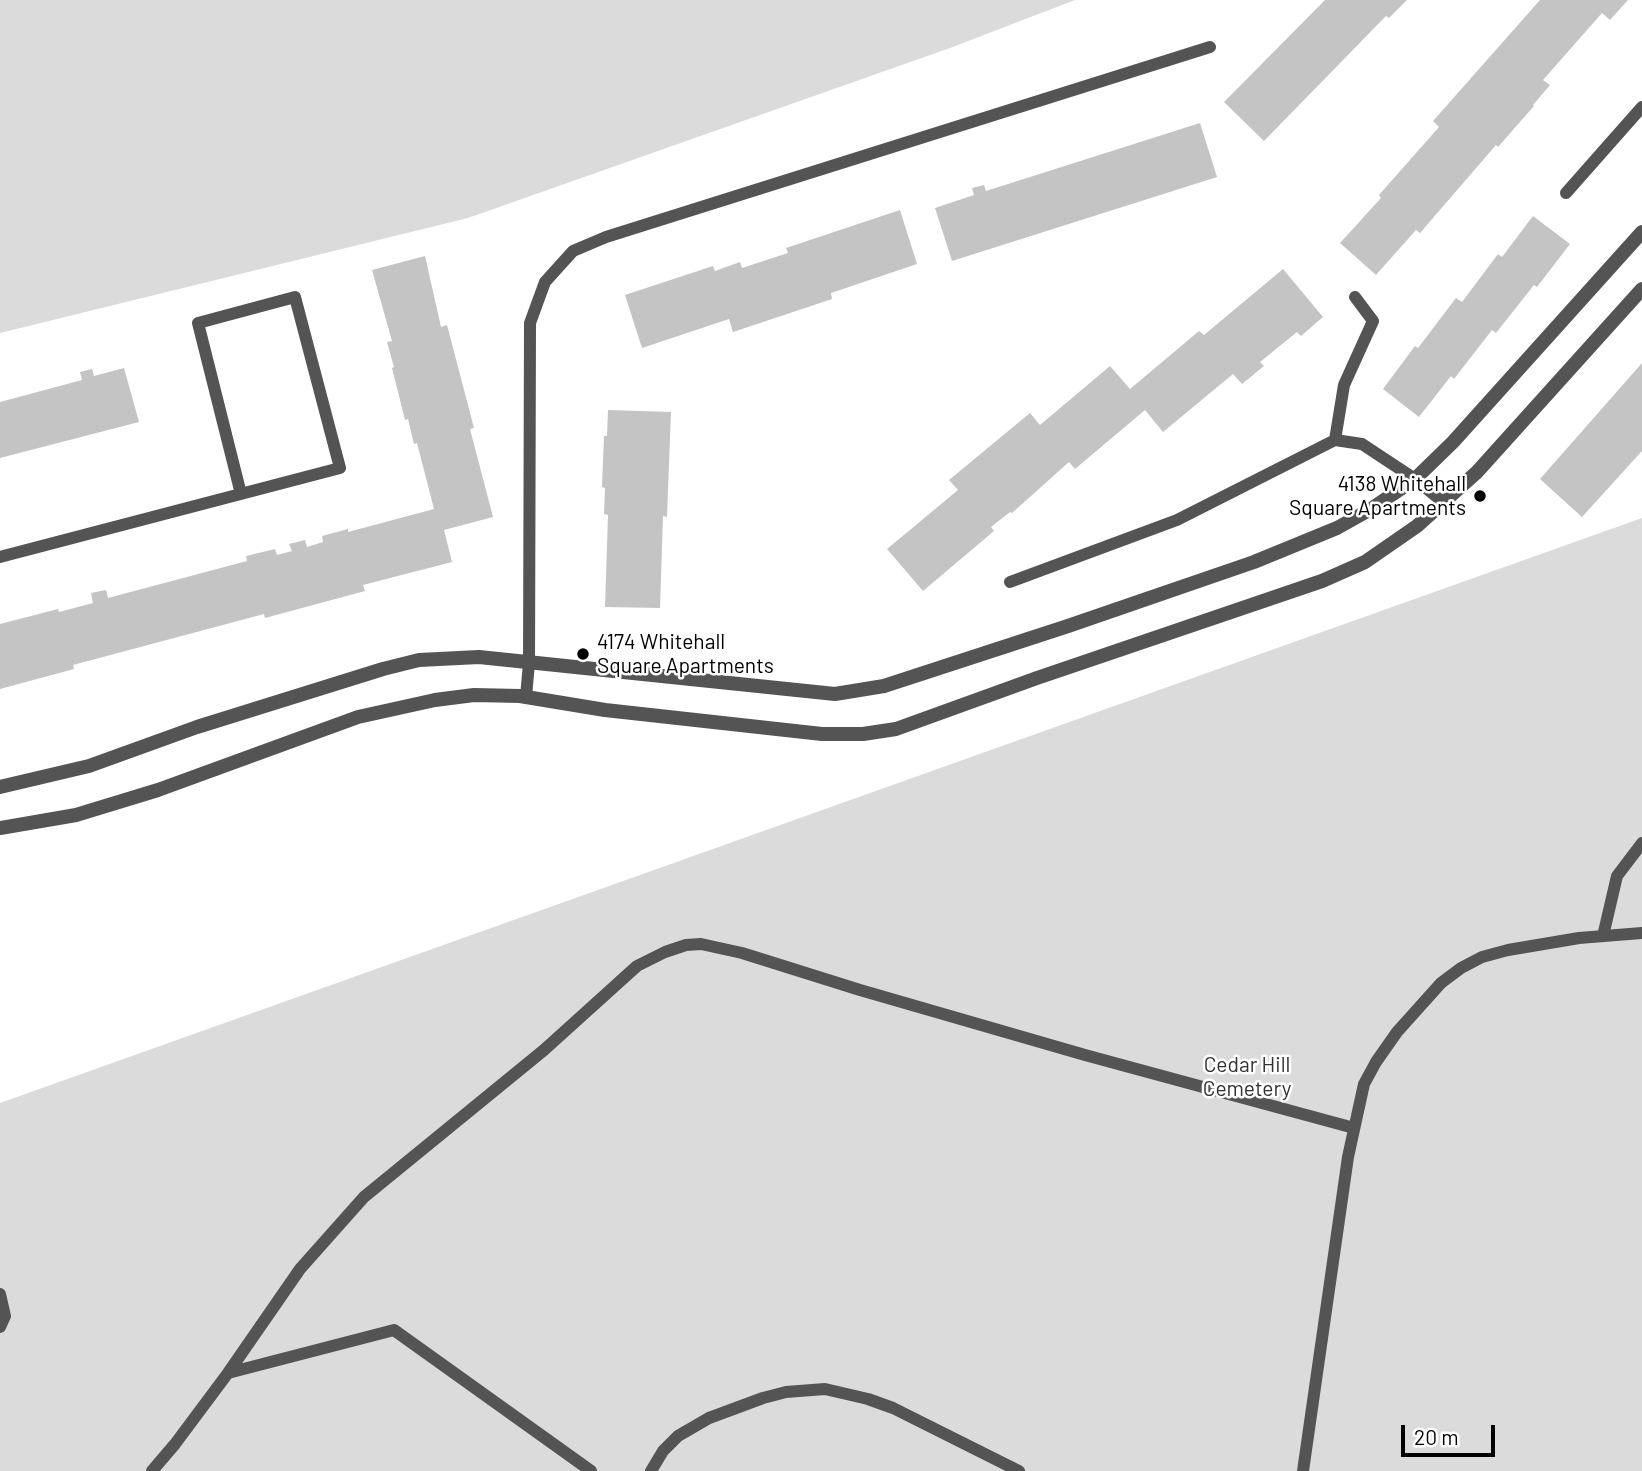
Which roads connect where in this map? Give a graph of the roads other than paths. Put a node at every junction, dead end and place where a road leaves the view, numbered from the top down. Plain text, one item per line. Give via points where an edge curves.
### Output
1 (1210, 47) dead end
2 (1642, 107) edge
3 (1566, 192) dead end
4 (1642, 232) edge
5 (1642, 289) edge
6 (1355, 298) dead end
7 (1335, 440) junction
8 (1415, 480) junction
9 (241, 494) junction
10 (1444, 503) junction
11 (0, 557) edge
12 (1010, 582) dead end
13 (529, 663) junction
14 (526, 697) junction
15 (0, 788) edge
16 (0, 828) edge
17 (1642, 843) edge
18 (1642, 933) edge
19 (1603, 936) junction
20 (1354, 1129) junction
21 (0, 1294) edge
22 (0, 1327) edge
23 (228, 1373) junction
24 (152, 1471) edge
25 (591, 1471) edge
26 (651, 1471) edge
27 (1018, 1471) edge
28 (1303, 1471) edge

1 - 13 lane via 573,251 545,282 530,323
2 - 3 lane
4 - 8 street
5 - 10 street
6 - 7 lane via 1373,321 1344,385
7 - 8 lane via 1362,444
7 - 12 lane via 1177,520
8 - 10 lane
8 - 13 street via 1336,528 1254,562 884,687 835,694
9 - 9 lane via 340,468 295,297 198,323
9 - 11 lane
10 - 14 street via 1365,562 1322,581 896,729 822,734
13 - 14 lane
13 - 15 street via 480,657 419,660 210,722 89,766
14 - 16 street via 474,695 393,708 158,790 76,815
17 - 19 lane via 1617,876
18 - 19 lane
19 - 20 lane via 1508,950 1461,968 1397,1032 1376,1062 1364,1084
20 - 23 lane via 1045,1044 742,953 686,945 637,966 544,1050 364,1197 300,1269
20 - 28 lane
21 - 22 lane via 5,1316
23 - 24 lane
23 - 25 lane via 394,1329
26 - 27 lane via 678,1436 709,1418 786,1392 825,1390 893,1408

